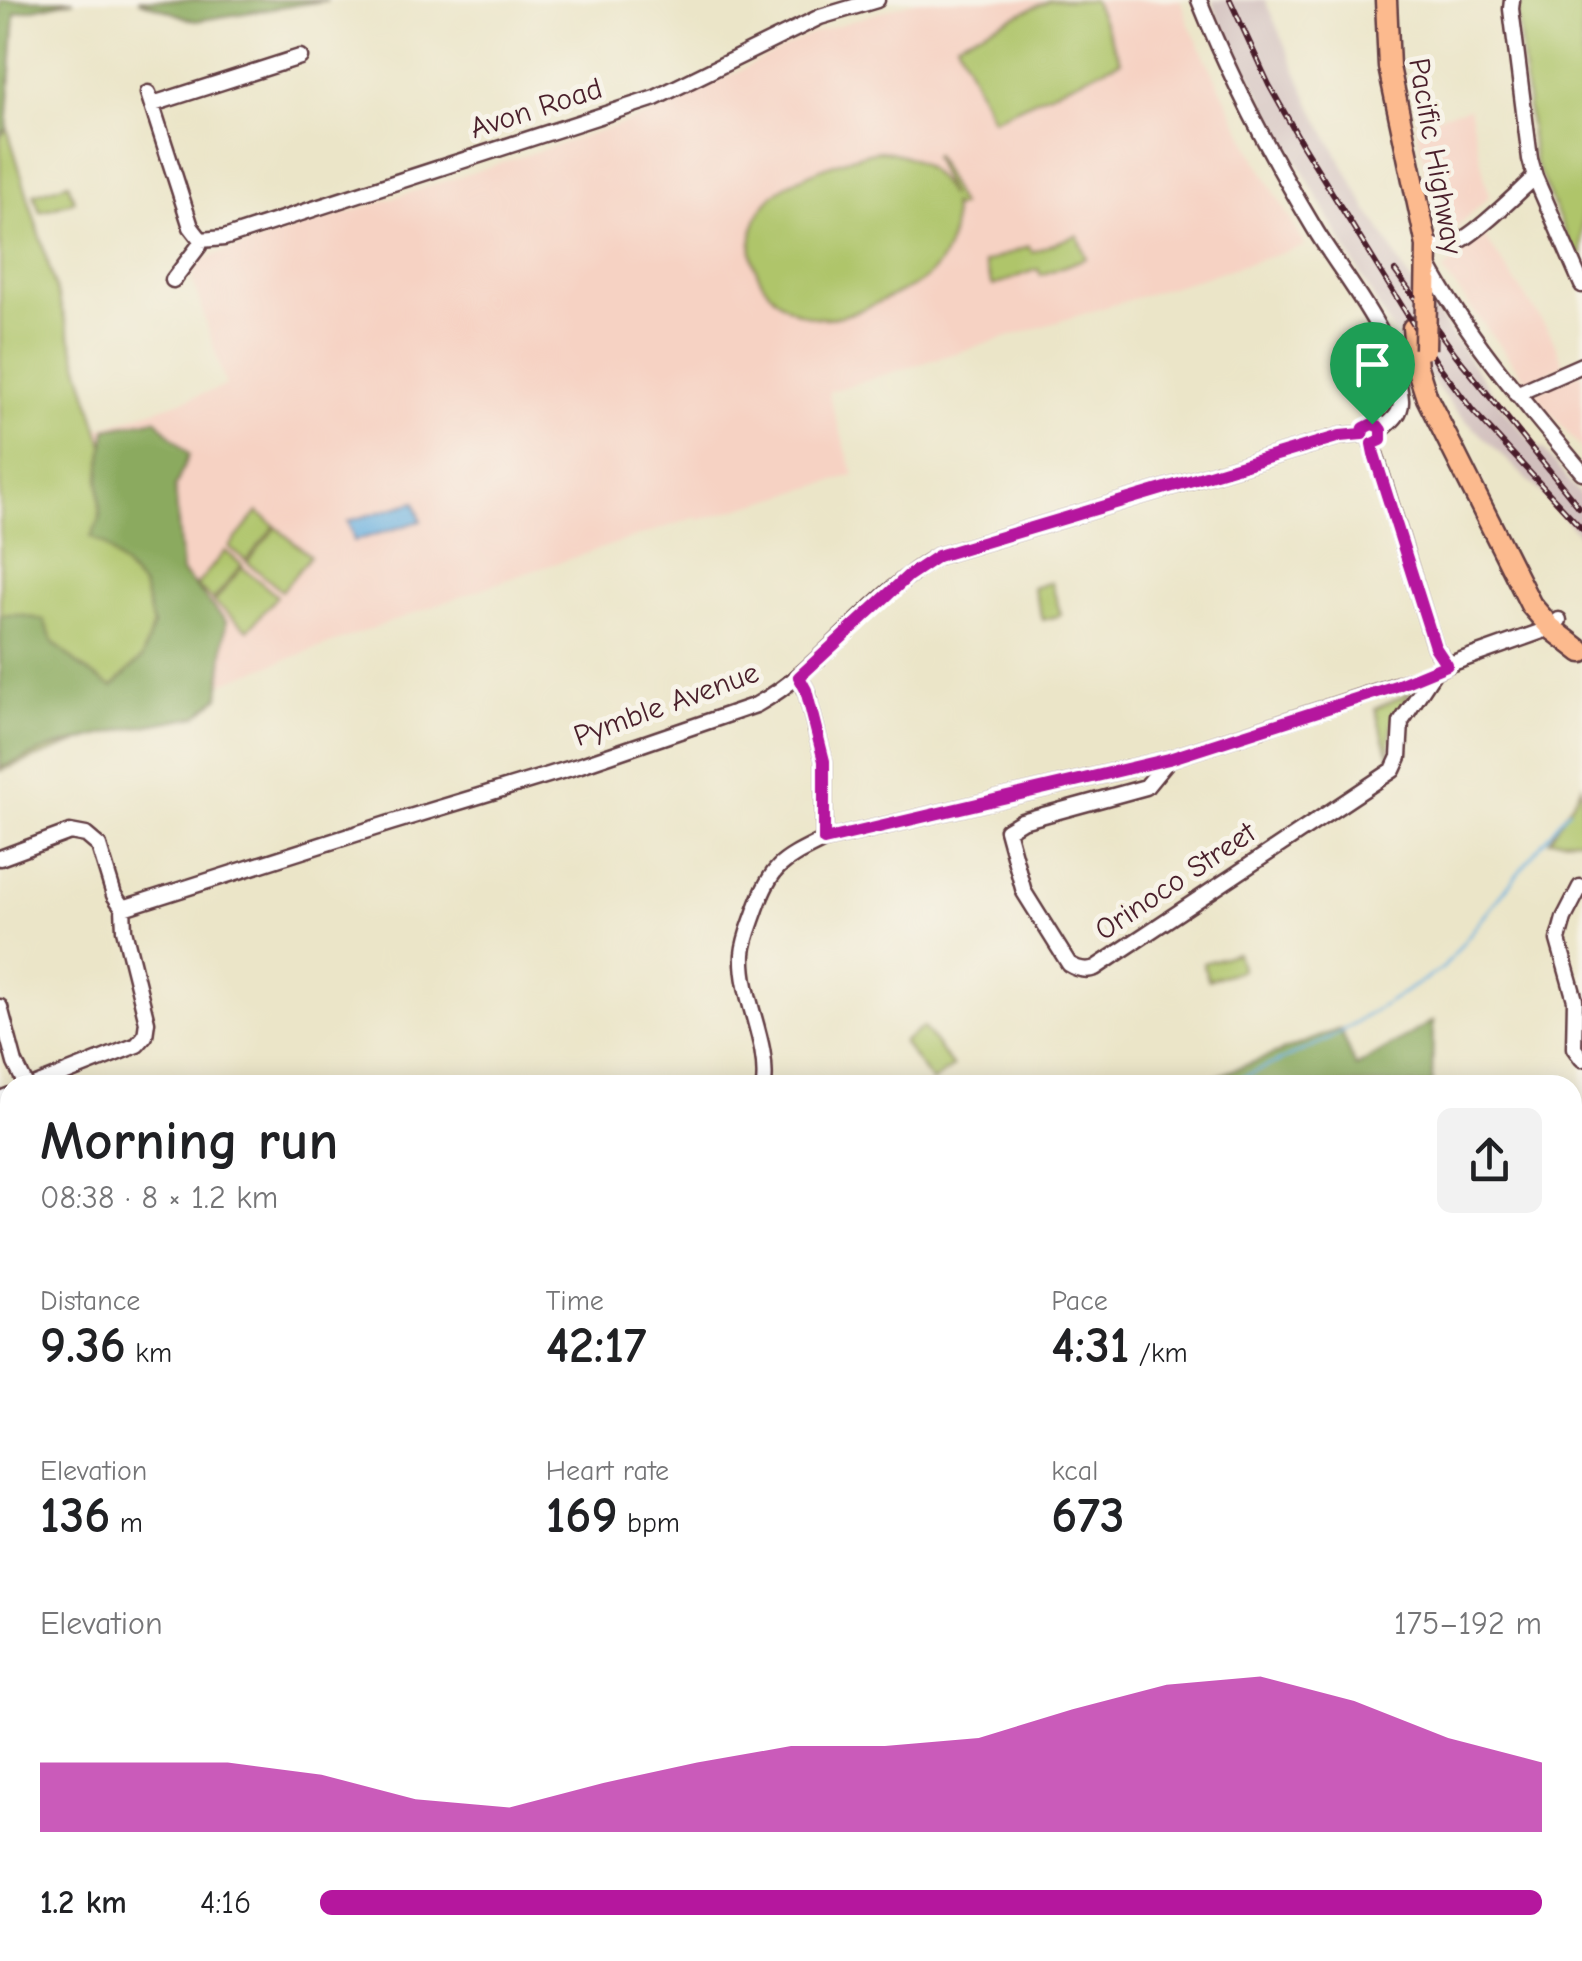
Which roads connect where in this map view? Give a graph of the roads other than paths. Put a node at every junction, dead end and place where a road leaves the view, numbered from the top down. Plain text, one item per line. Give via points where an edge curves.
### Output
1 (877, 0) edge
2 (1199, 0) edge
3 (1373, 0) edge
4 (1386, 0) edge
5 (1512, 0) edge
6 (815, 2) edge
7 (820, 17) junction
8 (300, 57) dead end
9 (1535, 177) junction
10 (200, 240) junction
11 (1427, 255) junction
12 (172, 280) dead end
13 (1582, 285) edge
14 (1429, 295) junction
15 (1582, 364) edge
16 (1516, 394) junction
17 (1367, 439) junction
18 (1582, 472) edge
19 (1555, 624) junction
20 (1582, 639) edge
21 (1582, 652) edge
22 (1441, 668) junction
23 (799, 677) junction
24 (1169, 759) junction
25 (824, 840) junction
26 (0, 858) edge
27 (1580, 887) edge
28 (122, 908) junction
29 (0, 1007) edge
30 (1582, 1059) edge
31 (21, 1075) edge
32 (63, 1075) edge
33 (765, 1075) edge

1 - 7 street, Avon Road
2 - 17 street, Pymble Avenue via 1274,156 1388,345 1402,404 1381,430 1369,425
3 - 14 highway, Pacific Highway via 1376,61
4 - 11 highway, Pacific Highway via 1389,66
5 - 9 street
6 - 7 street
7 - 10 street, Avon Road via 654,98 224,238
8 - 10 street via 150,99
9 - 11 street via 1456,243
9 - 13 street
10 - 12 street
11 - 14 highway, Pacific Highway
14 - 16 street
14 - 19 highway, Pacific Highway, bridge via 1426,349 1434,382
14 - 19 highway, Pacific Highway via 1413,328 1416,367 1531,604
15 - 16 street
16 - 18 street
17 - 22 street
17 - 23 street, Pymble Avenue via 1340,436 938,556
19 - 20 highway, Pacific Highway
19 - 21 highway, Pacific Highway
19 - 22 street
22 - 24 street
22 - 24 street, Orinoco Street via 1401,722 1393,770 1094,968 1075,968 1024,892 1007,830 1022,820 1146,787
23 - 25 street via 824,761
23 - 28 street, Pymble Avenue via 756,706
24 - 25 street
25 - 33 street via 772,871 745,942
26 - 28 street via 70,832 86,835 99,846
27 - 30 street via 1558,940 1575,1000 1574,1048
28 - 32 street via 148,1022 145,1036 125,1052
29 - 31 street

